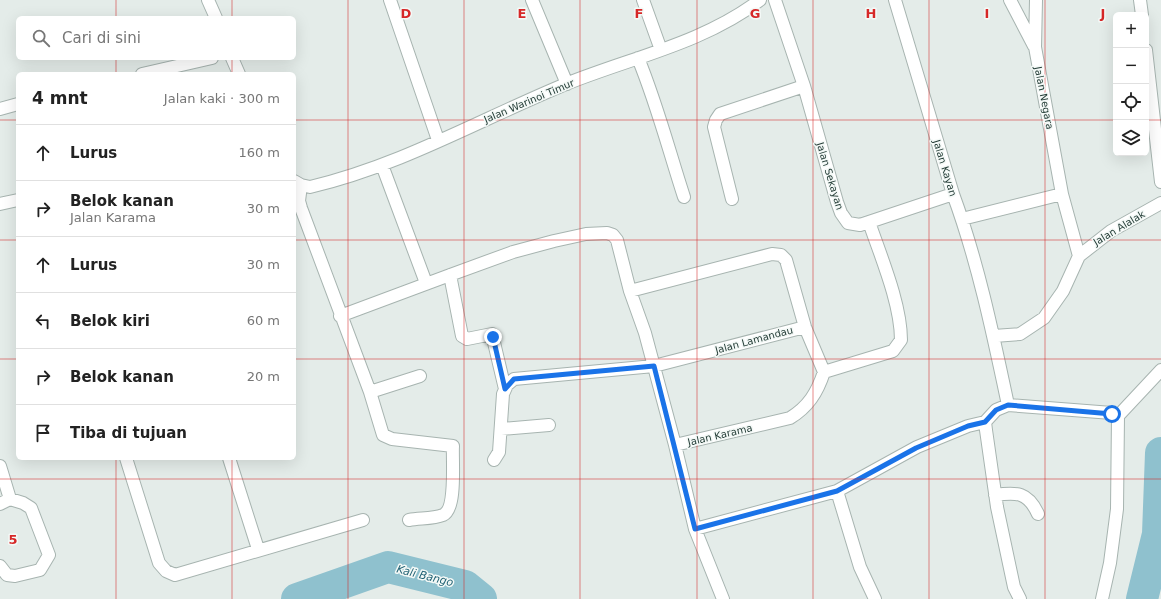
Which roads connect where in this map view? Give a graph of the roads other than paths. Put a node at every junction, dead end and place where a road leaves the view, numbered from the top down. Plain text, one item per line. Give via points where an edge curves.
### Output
1 (208, 0) edge
2 (390, 0) edge
3 (532, 0) edge
4 (643, 0) edge
5 (760, 0) edge
6 (775, 0) edge
7 (895, 0) edge
8 (1010, 0) edge
9 (1036, 0) edge
10 (1140, 0) edge
11 (1142, 12) edge
12 (215, 16) edge
13 (1035, 48) junction
14 (662, 50) junction
15 (638, 58) junction
16 (203, 60) edge
17 (233, 60) edge
18 (151, 72) edge
19 (238, 72) edge
20 (1149, 76) edge
21 (567, 84) junction
22 (804, 86) junction
23 (16, 105) edge
24 (0, 109) edge
25 (438, 140) junction
26 (382, 165) junction
27 (1161, 182) edge
28 (297, 183) edge
29 (952, 194) junction
30 (1062, 194) junction
31 (684, 197) dead end
32 (732, 199) dead end
33 (16, 200) edge
34 (1161, 203) edge
35 (0, 204) edge
36 (962, 219) junction
37 (869, 222) junction
38 (1079, 256) junction
39 (450, 275) junction
40 (426, 283) junction
41 (630, 290) junction
42 (340, 316) junction
43 (805, 327) junction
44 (994, 336) junction
45 (654, 366) junction
46 (1161, 370) edge
47 (824, 372) junction
48 (420, 376) dead end
49 (505, 389) junction
50 (370, 392) junction
51 (1008, 405) junction
52 (1118, 416) junction
53 (985, 422) junction
54 (549, 425) dead end
55 (501, 429) junction
56 (675, 445) junction
57 (127, 460) edge
58 (230, 460) edge
59 (494, 460) dead end
60 (0, 466) edge
61 (837, 491) junction
62 (995, 495) junction
63 (5, 501) edge
64 (1038, 514) dead end
65 (363, 520) dead end
66 (409, 520) dead end
67 (695, 529) junction
68 (258, 549) junction
69 (0, 566) edge
70 (722, 599) edge
71 (875, 599) edge
72 (1020, 599) edge
73 (1102, 599) edge

1 - 12 street
2 - 25 street
3 - 21 street
4 - 14 street
5 - 14 street, Jalan Warinoi Timur via 737,16
6 - 22 street, Jalan Sekayan
7 - 29 street, Jalan Kayan
8 - 13 street
9 - 13 street, Jalan Negara
10 - 11 street
13 - 30 street, Jalan Negara
14 - 15 street, Jalan Warinoi Timur
15 - 21 street, Jalan Warinoi Timur
15 - 31 street via 654,95 668,150
16 - 18 street
17 - 19 street
20 - 27 street
21 - 25 street, Jalan Warinoi Timur
22 - 32 street via 720,114 716,120 714,127
22 - 37 street, Jalan Sekayan via 841,213 848,223 860,225
23 - 24 street
25 - 26 street, Jalan Warinoi Timur
26 - 28 street, Jalan Warinoi Timur via 310,187
26 - 40 street
28 - 42 street via 301,208
29 - 36 street, Jalan Kayan
29 - 37 street
30 - 36 street
30 - 38 street, Jalan Negara
33 - 35 street
34 - 38 street, Jalan Alalak via 1111,231
36 - 44 street, Jalan Kayan
37 - 47 street via 897,314 901,340 894,351
38 - 44 street via 1063,291 1044,318 1020,334
39 - 40 street
39 - 41 street via 554,241 586,234 607,233 617,240
39 - 49 street via 462,336 467,339 492,334
40 - 42 street
41 - 43 street via 772,254 781,255 786,260
41 - 45 street
42 - 50 street
43 - 45 street, Jalan Lamandau
43 - 47 street, Jalan Lamandau
44 - 51 street, Jalan Kayan
45 - 49 street, Jalan Lamandau via 514,379
45 - 56 street
46 - 52 street
47 - 56 street, Jalan Karama via 811,401 790,418
48 - 50 street
49 - 55 street
50 - 66 street via 383,435 392,439 453,446 452,501 448,512
51 - 52 street
51 - 53 street via 996,410
52 - 73 street via 1117,510
53 - 61 street via 968,426 916,448
53 - 62 street
54 - 55 street
55 - 59 street via 499,452
56 - 67 street, Jalan Karama
57 - 68 street via 159,563 166,571 175,575
58 - 68 street
60 - 63 street
61 - 67 street
61 - 71 street via 860,567
62 - 64 street via 1022,494 1030,500
62 - 72 street via 1014,587
63 - 69 street via 23,503 31,508 49,555 40,570 21,575 7,575
65 - 68 street
67 - 70 street, Jalan Karama

